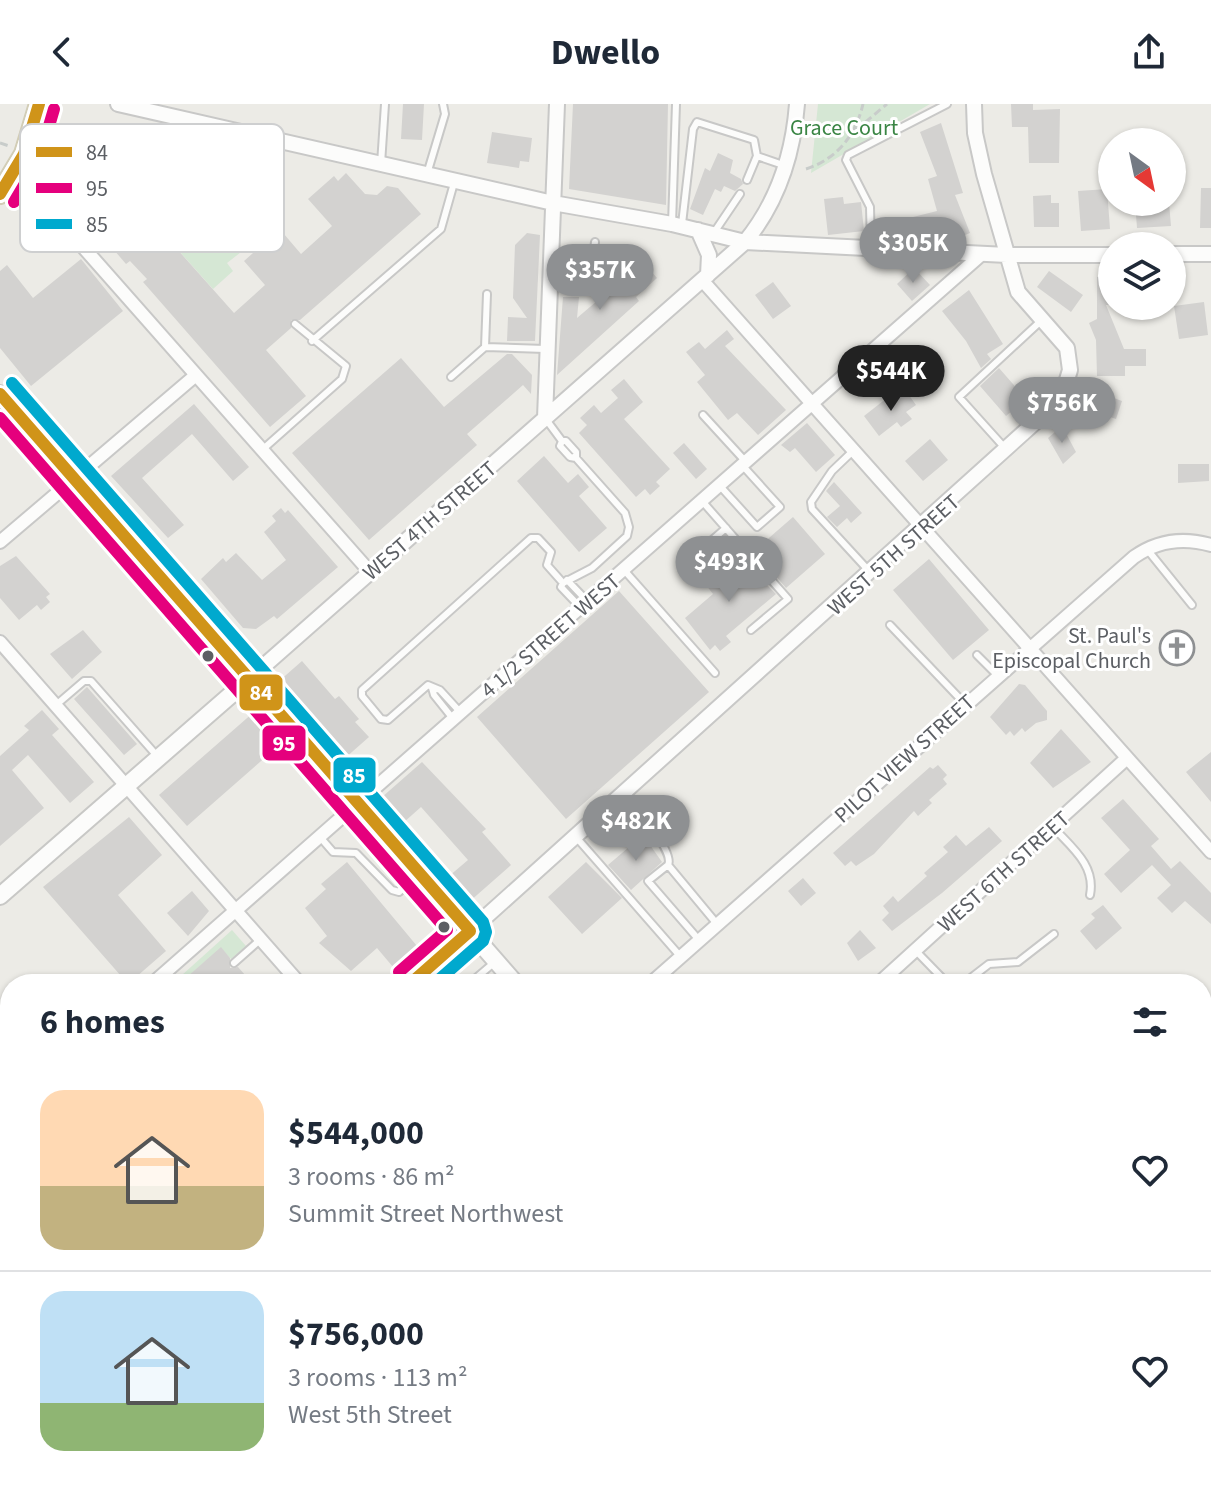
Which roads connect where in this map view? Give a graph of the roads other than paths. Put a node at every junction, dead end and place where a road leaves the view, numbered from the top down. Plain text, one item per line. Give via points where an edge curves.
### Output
1 (39, 104) edge
2 (118, 104) edge
3 (385, 104) edge
4 (443, 104) edge
5 (557, 104) edge
6 (676, 104) edge
7 (797, 104) edge
8 (947, 104) edge
9 (974, 104) edge
10 (140, 106) edge
11 (32, 124) edge
12 (214, 124) edge
13 (284, 141) edge
14 (757, 156) junction
15 (20, 159) edge
16 (381, 164) junction
17 (786, 166) junction
18 (16, 171) junction
19 (427, 174) junction
20 (20, 176) edge
21 (455, 180) junction
22 (747, 180) dead end
23 (0, 194) edge
24 (740, 194) dead end
25 (553, 203) junction
26 (677, 225) junction
27 (698, 230) junction
28 (713, 234) junction
29 (595, 242) dead end
30 (745, 242) junction
31 (871, 248) junction
32 (87, 252) edge
33 (982, 254) junction
34 (1186, 254) edge
35 (1211, 254) edge
36 (1007, 255) junction
37 (1098, 255) edge
38 (553, 267) junction
39 (705, 278) junction
40 (487, 294) dead end
41 (1042, 320) junction
42 (295, 324) dead end
43 (312, 341) junction
44 (485, 347) junction
45 (549, 349) junction
46 (196, 375) junction
47 (451, 377) dead end
48 (0, 394) edge
49 (812, 404) junction
50 (703, 415) dead end
51 (545, 418) junction
52 (262, 450) junction
53 (854, 450) junction
54 (1007, 451) junction
55 (744, 464) junction
56 (75, 480) junction
57 (720, 486) junction
58 (702, 501) junction
59 (726, 528) junction
60 (922, 528) junction
61 (0, 542) edge
62 (1211, 545) edge
63 (1146, 548) junction
64 (689, 560) dead end
65 (624, 570) junction
66 (370, 572) junction
67 (871, 573) junction
68 (564, 583) junction
69 (584, 605) junction
70 (1192, 605) dead end
71 (890, 625) dead end
72 (751, 630) dead end
73 (0, 642) edge
74 (1028, 648) junction
75 (977, 655) dead end
76 (715, 673) dead end
77 (997, 675) junction
78 (249, 679) junction
79 (965, 704) junction
80 (56, 705) junction
81 (458, 717) junction
82 (158, 757) junction
83 (1127, 758) junction
84 (126, 784) junction
85 (624, 794) junction
86 (359, 804) junction
87 (1052, 826) junction
88 (320, 837) junction
89 (576, 837) junction
90 (1211, 852) edge
91 (668, 865) junction
92 (419, 873) junction
93 (1090, 895) dead end
94 (0, 896) edge
95 (236, 910) junction
96 (717, 924) junction
97 (470, 931) junction
98 (1054, 934) dead end
99 (261, 939) junction
100 (699, 940) junction
101 (915, 950) junction
102 (680, 956) junction
103 (439, 958) junction
104 (496, 961) junction
105 (234, 963) dead end
106 (163, 974) edge
107 (291, 974) edge
108 (424, 974) edge
109 (452, 974) edge
110 (480, 974) edge
111 (507, 974) edge
112 (661, 974) edge
113 (889, 974) edge
114 (938, 974) edge
115 (976, 974) edge

1 - 11 main road
2 - 10 street
3 - 16 lane
4 - 19 lane via 445,114
5 - 25 street
6 - 26 lane
7 - 17 street, WEST 4TH STREET
8 - 31 lane via 848,155 870,207
9 - 36 street, WEST 5TH STREET via 975,133
10 - 12 street
13 - 16 street
14 - 17 lane
14 - 22 lane
14 - 26 lane via 754,140 697,122
15 - 18 main road
16 - 19 street
17 - 30 street, WEST 4TH STREET via 759,225
18 - 20 street
18 - 23 main road
19 - 21 street
21 - 25 street
21 - 43 lane via 441,229
24 - 28 lane
25 - 26 street
25 - 38 street
26 - 27 street
27 - 28 street
27 - 39 street via 709,255
28 - 30 street
29 - 38 lane via 591,270
30 - 31 street
30 - 39 street, WEST 4TH STREET
31 - 33 street
32 - 46 street
33 - 36 street
33 - 49 street, 4 1/2 STREET WEST
34 - 35 street
36 - 37 street
36 - 41 street, WEST 5TH STREET via 1018,292
38 - 45 street
39 - 49 street
39 - 51 street, WEST 4TH STREET
40 - 44 lane
41 - 54 street, WEST 5TH STREET via 1067,348 1068,385 1048,414
41 - 54 lane via 959,397
42 - 43 lane
43 - 52 lane via 343,362 342,379
44 - 45 lane
44 - 47 lane
45 - 51 street
46 - 52 street
46 - 56 street
48 - 56 main road
49 - 53 street
49 - 55 street, 4 1/2 STREET WEST
50 - 55 lane
51 - 66 street, WEST 4TH STREET
51 - 68 lane via 625,513 629,527 627,536 592,568
52 - 66 street
53 - 60 street
53 - 67 lane via 811,502
54 - 60 street, WEST 5TH STREET
55 - 57 street, 4 1/2 STREET WEST
55 - 57 lane via 780,507 757,527
56 - 61 street
56 - 78 main road
57 - 58 street, 4 1/2 STREET WEST
58 - 59 lane
58 - 65 street, 4 1/2 STREET WEST
59 - 64 lane
59 - 72 lane via 788,599
60 - 67 street, WEST 5TH STREET
60 - 74 street
62 - 63 street via 1179,540
63 - 70 lane
63 - 74 street, PILOT VIEW STREET
65 - 69 street, 4 1/2 STREET WEST
65 - 76 lane
66 - 78 street, WEST 4TH STREET
67 - 85 street, WEST 5TH STREET
68 - 69 lane
68 - 81 lane via 547,565 551,552 538,538 531,538 362,690 381,719 388,720 423,687 432,688
69 - 81 street, 4 1/2 STREET WEST
71 - 79 lane
73 - 80 street
74 - 77 street, PILOT VIEW STREET
74 - 83 street
75 - 77 lane
77 - 79 street, PILOT VIEW STREET
78 - 82 main road, WEST 4TH STREET
78 - 86 main road
79 - 96 street, PILOT VIEW STREET
80 - 82 lane via 91,681
80 - 84 street
81 - 86 street, 4 1/2 STREET WEST
82 - 84 main road, WEST 4TH STREET
83 - 87 street, WEST 6TH STREET
83 - 90 street
84 - 94 main road, WEST 4TH STREET
84 - 95 street
85 - 89 street, WEST 5TH STREET
85 - 91 lane via 653,828 669,855
86 - 88 street, 4 1/2 STREET WEST
86 - 92 main road
87 - 93 lane via 1087,866
87 - 101 street, WEST 6TH STREET
88 - 92 lane via 333,852 356,853 392,890 399,892
88 - 95 street, 4 1/2 STREET WEST
89 - 97 street, WEST 5TH STREET
89 - 102 lane
91 - 96 lane
91 - 100 lane via 648,881
92 - 97 main road
95 - 99 street
95 - 106 street, 4 1/2 STREET WEST
96 - 100 street, PILOT VIEW STREET
97 - 103 main road, WEST 5TH STREET
97 - 104 main road
98 - 115 lane via 1018,962 989,964
99 - 105 lane
99 - 107 street
100 - 102 street, PILOT VIEW STREET
101 - 113 street, WEST 6TH STREET
101 - 114 lane
102 - 112 street, PILOT VIEW STREET
103 - 108 main road, WEST 5TH STREET
103 - 109 lane
104 - 110 lane
104 - 111 main road

